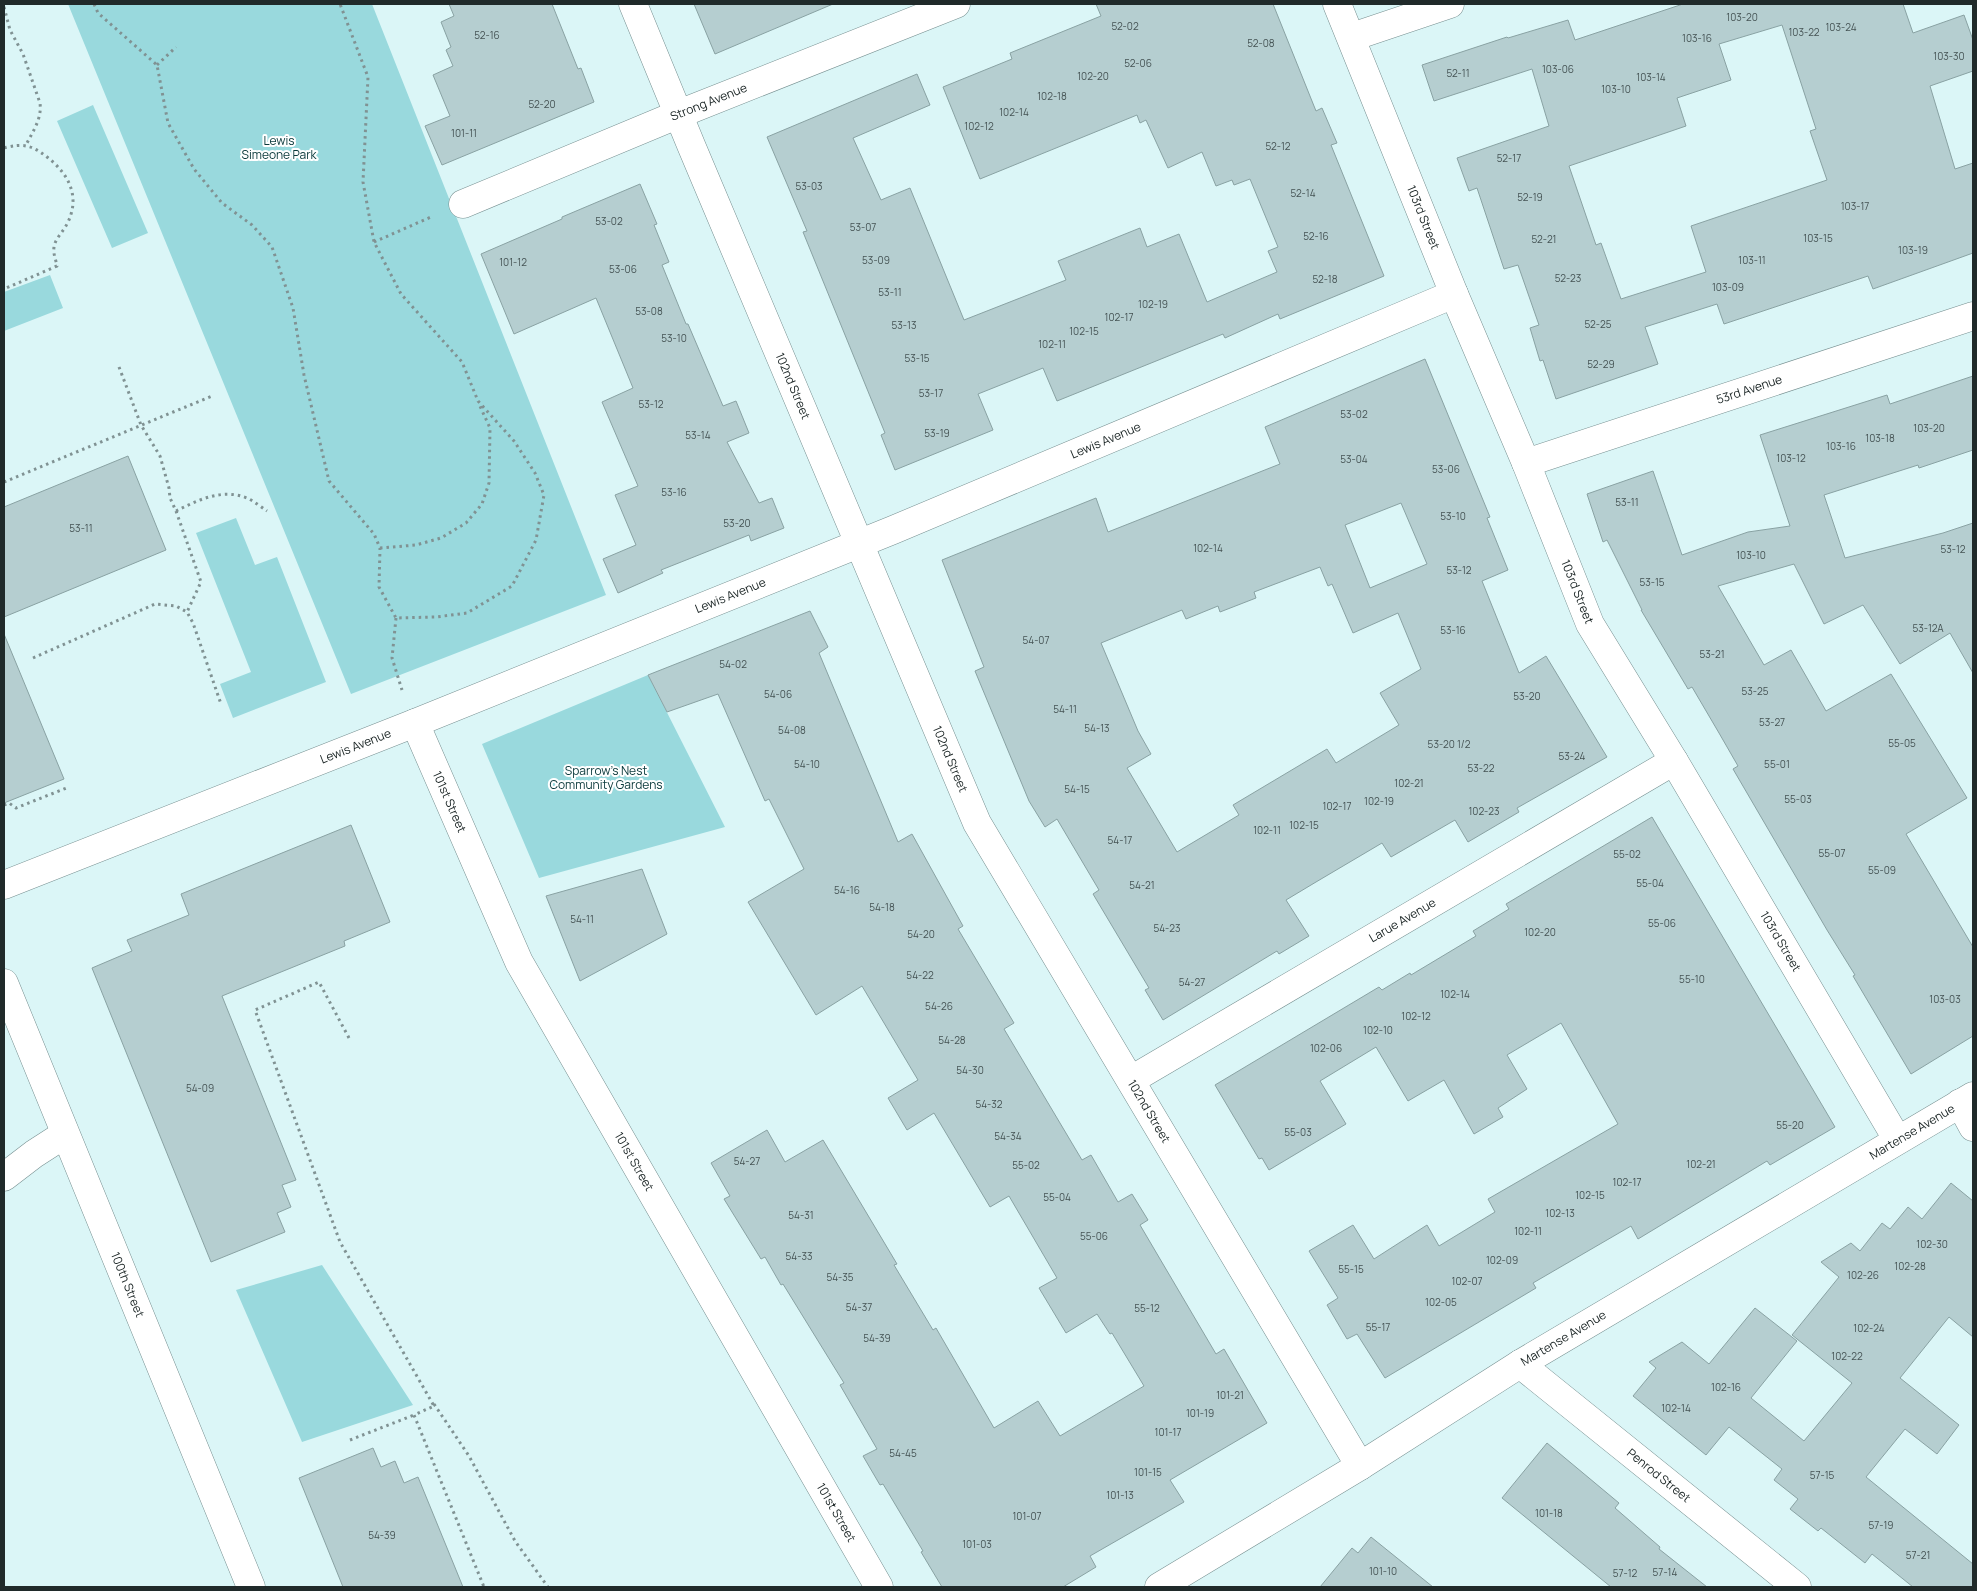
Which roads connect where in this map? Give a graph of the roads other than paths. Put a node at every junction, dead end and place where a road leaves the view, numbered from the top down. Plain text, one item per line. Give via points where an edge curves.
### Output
1 (634, 4) edge
2 (956, 4) edge
3 (1337, 4) edge
4 (1450, 4) edge
5 (1352, 37) junction
6 (678, 114) junction
7 (463, 204) road end
8 (1454, 294) junction
9 (1973, 316) edge
10 (1526, 463) junction
11 (859, 544) junction
12 (415, 723) junction
13 (1674, 761) junction
14 (4, 886) edge
15 (4, 983) edge
16 (1131, 1080) junction
17 (1967, 1099) edge
18 (1973, 1127) edge
19 (65, 1134) junction
20 (1897, 1139) junction
21 (4, 1177) edge
22 (1520, 1364) junction
23 (1360, 1466) junction
24 (251, 1587) edge
25 (879, 1587) edge
26 (1159, 1587) edge
27 (1797, 1587) edge

1 - 6 street, 102nd Street
2 - 6 street, Strong Avenue
3 - 5 street, 103rd Street
4 - 5 street
5 - 8 street, 103rd Street
6 - 7 street, Strong Avenue
6 - 11 street, 102nd Street
8 - 10 street, 103rd Street
8 - 11 street, Lewis Avenue
9 - 10 street, 53rd Avenue
10 - 13 street, 103rd Street via 1590,624
11 - 12 street, Lewis Avenue
11 - 16 street, 102nd Street via 977,823
12 - 14 street, Lewis Avenue
12 - 25 street, 101st Street via 519,962
13 - 16 street, Larue Avenue
13 - 20 street, 103rd Street
15 - 19 street, 100th Street
16 - 23 street, 102nd Street
17 - 18 street
17 - 20 street, Martense Avenue
19 - 21 street
19 - 24 street, 100th Street
20 - 22 street, Martense Avenue
22 - 23 street, Martense Avenue
22 - 27 street, Penrod Street
23 - 26 street, Martense Avenue

